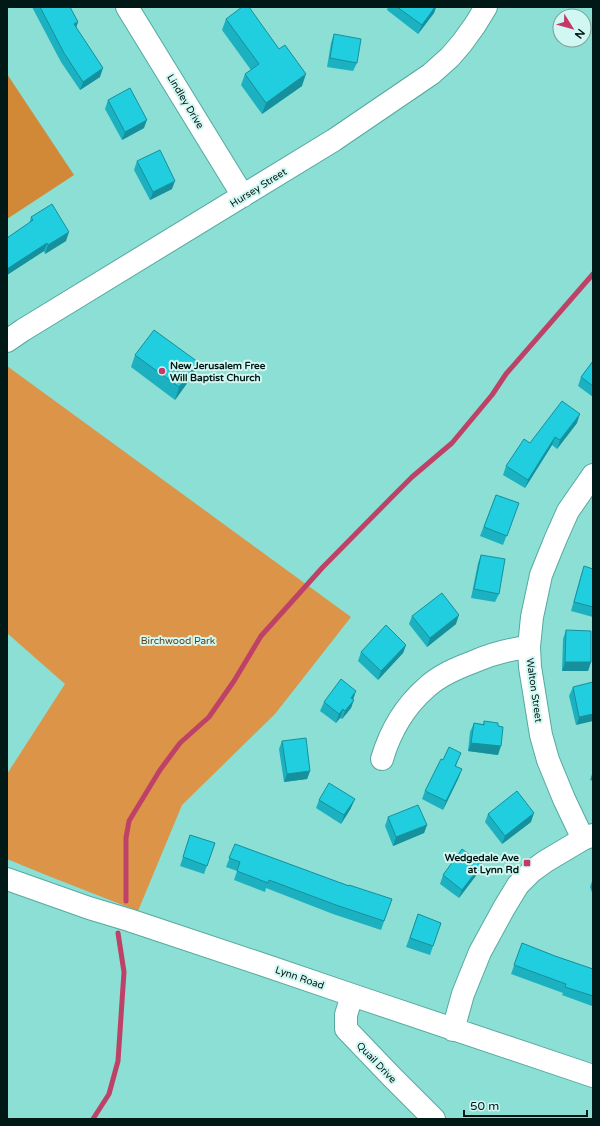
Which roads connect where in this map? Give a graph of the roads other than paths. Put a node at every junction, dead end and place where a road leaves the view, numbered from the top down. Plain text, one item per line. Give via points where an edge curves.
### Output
1 (127, 7) edge
2 (486, 7) edge
3 (243, 196) junction
4 (7, 341) edge
5 (593, 475) edge
6 (529, 647) junction
7 (382, 759) dead end
8 (588, 837) edge
9 (7, 879) edge
10 (352, 995) junction
11 (453, 1030) junction
12 (593, 1076) edge
13 (434, 1119) edge

1 - 3 street, Lindley Drive
2 - 3 street, Hursey Street via 462,43 431,74 334,140
3 - 4 street, Hursey Street
5 - 6 street, Walton Street via 568,511 547,560 532,617
6 - 7 street via 499,652 477,660 457,668 427,686 396,725
6 - 8 street, Walton Street via 541,735 548,760 564,799
8 - 11 street via 546,861 518,886 477,959 463,994
9 - 10 street, Lynn Road
10 - 11 street, Lynn Road
10 - 13 street, Quail Drive via 346,1015 346,1029
11 - 12 street, Lynn Road

